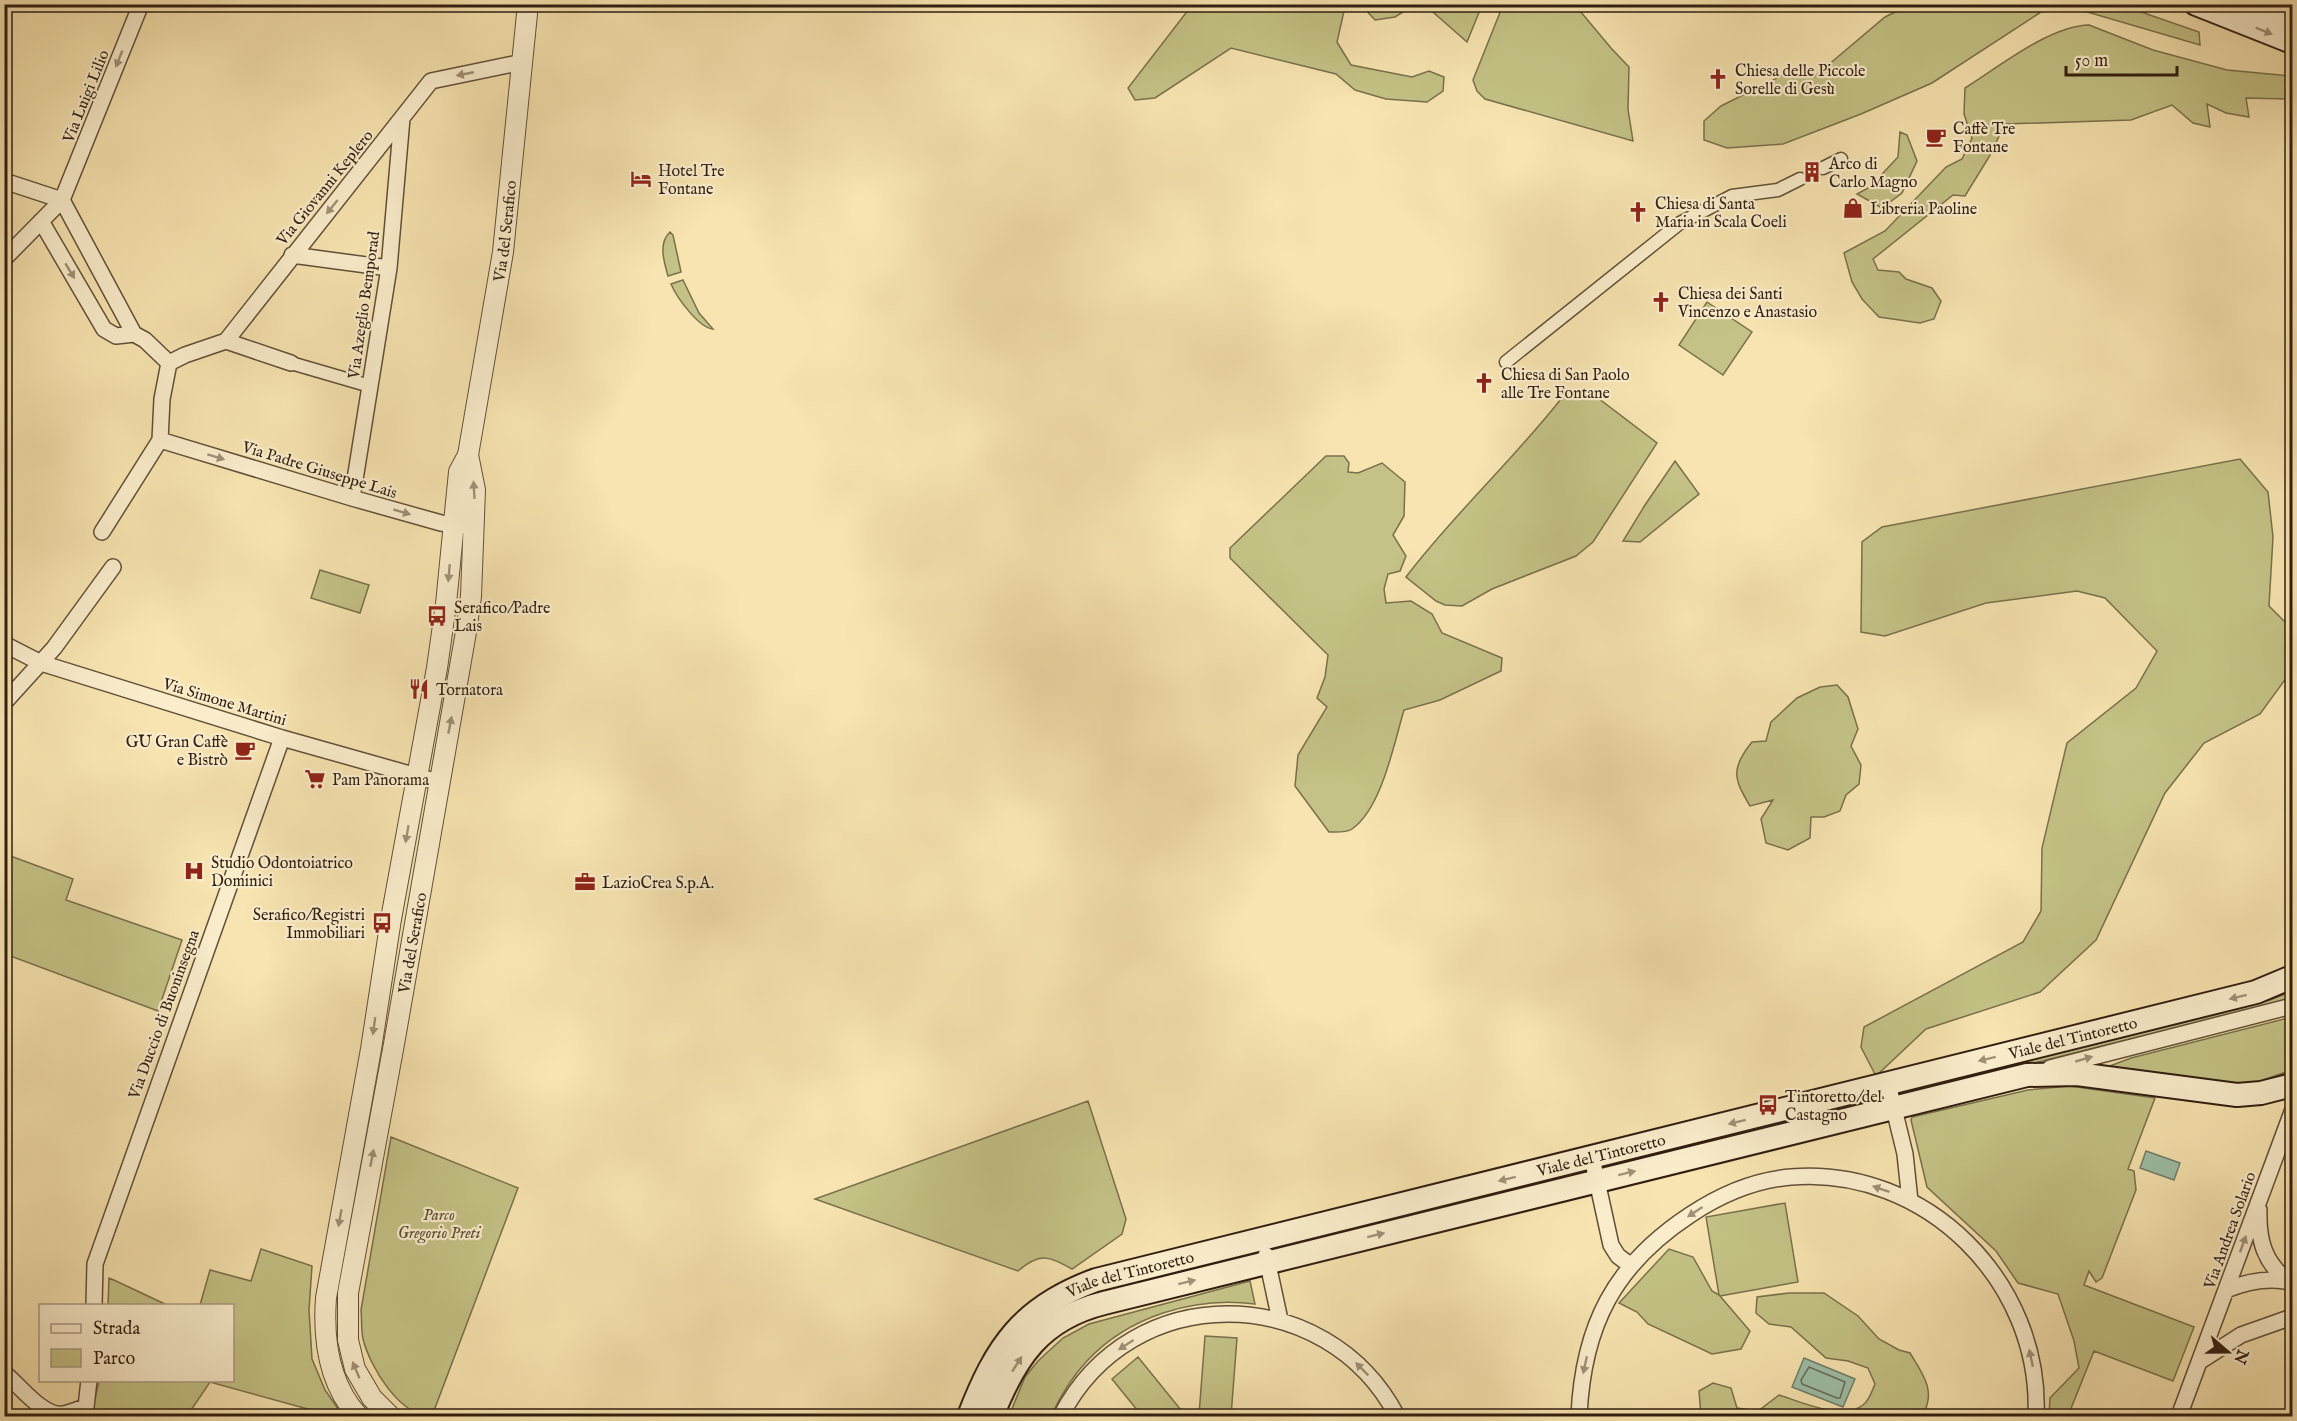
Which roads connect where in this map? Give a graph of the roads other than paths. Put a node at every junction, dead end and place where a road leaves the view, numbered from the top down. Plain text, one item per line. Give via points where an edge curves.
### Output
1 (141, 4) edge
2 (528, 4) edge
3 (2196, 4) edge
4 (2253, 4) edge
5 (2292, 21) edge
6 (2292, 42) edge
7 (522, 62) junction
8 (402, 117) junction
9 (1841, 159) dead end
10 (1823, 168) tunnel mouth
11 (1800, 179) tunnel mouth
12 (4, 182) edge
13 (62, 200) junction
14 (41, 221) junction
15 (292, 255) junction
16 (4, 259) edge
17 (389, 268) junction
18 (134, 334) junction
19 (226, 340) junction
20 (1506, 362) dead end
21 (169, 363) junction
22 (291, 363) joint
23 (370, 386) junction
24 (160, 440) junction
25 (352, 498) junction
26 (463, 526) junction
27 (102, 532) dead end
28 (113, 567) dead end
29 (4, 644) edge
30 (41, 663) junction
31 (4, 703) edge
32 (282, 738) junction
33 (417, 776) junction
34 (438, 782) junction
35 (2292, 977) edge
36 (2292, 1006) edge
37 (2027, 1075) junction
38 (1888, 1084) junction
39 (2292, 1085) edge
40 (1894, 1108) junction
41 (2292, 1112) edge
42 (1592, 1158) junction
43 (1596, 1180) junction
44 (2260, 1197) junction
45 (1910, 1201) junction
46 (1263, 1240) junction
47 (1267, 1262) junction
48 (1630, 1265) junction
49 (2290, 1282) edge
50 (2226, 1290) junction
51 (94, 1304) edge
52 (2292, 1317) edge
53 (1280, 1320) junction
54 (2199, 1362) junction
55 (4, 1373) edge
56 (89, 1382) edge
57 (19, 1387) junction
58 (85, 1412) edge
59 (34, 1416) edge
60 (358, 1416) edge
61 (390, 1416) edge
62 (969, 1416) edge
63 (992, 1416) edge
64 (1061, 1416) edge
65 (1397, 1416) edge
66 (1579, 1416) edge
67 (2036, 1416) edge
68 (2179, 1416) edge

1 -> 13 street, Via Luigi Lilio
2 - 7 street, Via del Serafico
3 -> 6 main road
4 - 5 main road
7 -> 8 street, Via Giovanni Keplero via 431,81
7 - 26 street, Via del Serafico via 503,252 468,454 459,472
8 -> 15 street, Via Giovanni Keplero
8 - 17 street, Via Azeglio Bemporad
9 - 10 street
11 - 20 street via 1778,190 1732,196 1680,223
12 - 13 street
13 - 14 street
13 - 18 street
14 - 16 street
14 -> 18 street via 104,329 116,336
15 - 17 street
15 - 19 street, Via Giovanni Keplero
17 - 23 street, Via Azeglio Bemporad
18 - 21 street
19 - 21 street
19 - 22 street
21 - 24 street
22 - 23 street
23 - 25 street, Via Azeglio Bemporad
24 -> 25 street, Via Padre Giuseppe Lais
24 - 27 street
25 -> 26 street, Via Padre Giuseppe Lais
26 -> 33 street, Via del Serafico
34 -> 26 street, Via del Serafico via 471,596
28 - 30 street
29 - 30 street, Via Simone Martini
30 - 31 street
30 - 32 street, Via Simone Martini
32 - 33 street, Via Simone Martini
32 - 51 street, Via Duccio di Buoninsegna via 95,1264
33 - 34 street, Via Simone Martini
33 -> 60 street, Via del Serafico via 326,1298 331,1366 344,1397
61 -> 34 street, Via del Serafico via 372,1398 355,1369 348,1340 347,1301
35 -> 38 main road, Viale del Tintoretto via 2256,992
37 -> 36 street
37 - 39 main road, Viale del Tintoretto via 2076,1074 2237,1095
37 - 40 main road, Viale del Tintoretto
38 - 40 street
38 -> 42 main road, Viale del Tintoretto
43 -> 40 main road, Viale del Tintoretto
40 - 45 street via 1905,1154
41 - 44 street, Via Andrea Solario
42 - 43 street
42 -> 46 main road, Viale del Tintoretto
47 -> 43 main road, Viale del Tintoretto
43 - 48 street via 1611,1245
44 - 49 street via 2263,1249
50 -> 44 street, Via Andrea Solario
45 -> 48 street via 1879,1188 1837,1178 1789,1177 1762,1182 1697,1210 1662,1234
67 -> 45 street via 2035,1380 2028,1346 2004,1288 1962,1236
46 - 47 street
46 - 62 main road, Viale del Tintoretto via 1096,1280 1059,1295 1025,1321 1006,1342 984,1378
47 - 53 street
63 -> 47 main road, Viale del Tintoretto via 1018,1362 1032,1343 1059,1320 1091,1306
48 -> 66 street via 1593,1331 1582,1378
49 - 50 street via 2254,1282
50 - 54 street, Via Andrea Solario
52 - 54 street via 2241,1335
53 -> 64 street via 1250,1314 1209,1314 1151,1330 1101,1364 1080,1386
65 -> 53 street via 1374,1382 1350,1357 1321,1337
54 - 68 street, Via Andrea Solario
55 - 57 street
56 - 58 street
57 - 58 street via 54,1413
57 - 59 street

